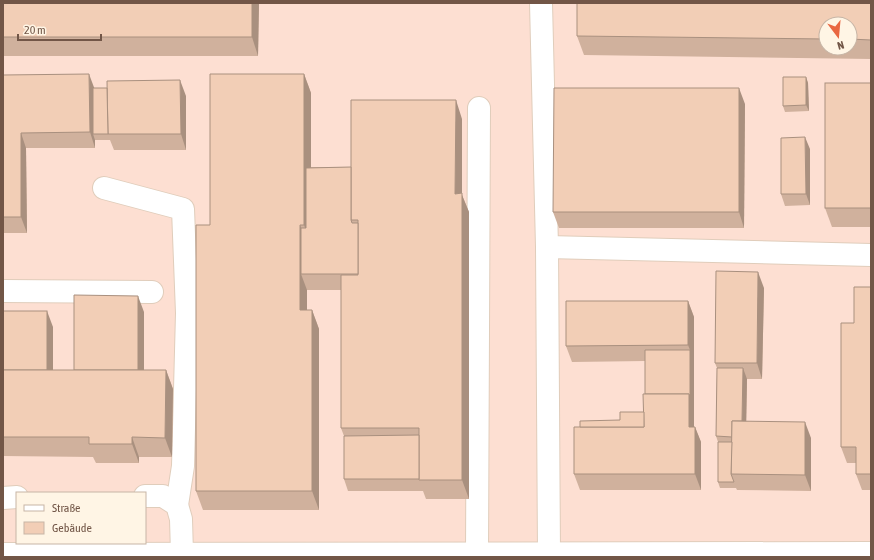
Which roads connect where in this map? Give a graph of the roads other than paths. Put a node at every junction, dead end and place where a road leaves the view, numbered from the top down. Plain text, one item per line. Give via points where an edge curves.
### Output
1 (541, 3) edge
2 (479, 108) dead end
3 (104, 188) dead end
4 (547, 247) junction
5 (871, 255) edge
6 (3, 291) edge
7 (152, 292) dead end
8 (146, 496) edge
9 (3, 498) edge
10 (16, 498) edge
11 (177, 505) junction
12 (871, 553) edge
13 (3, 554) edge
14 (182, 554) junction
15 (477, 554) junction
16 (549, 554) junction

1 - 4 street
2 - 15 street
3 - 11 street via 183,209 187,313 183,466
4 - 5 street
4 - 16 street
6 - 7 street
8 - 11 street via 163,496
9 - 10 street
11 - 14 street via 181,519
12 - 16 street
13 - 14 street
14 - 15 street
15 - 16 street

